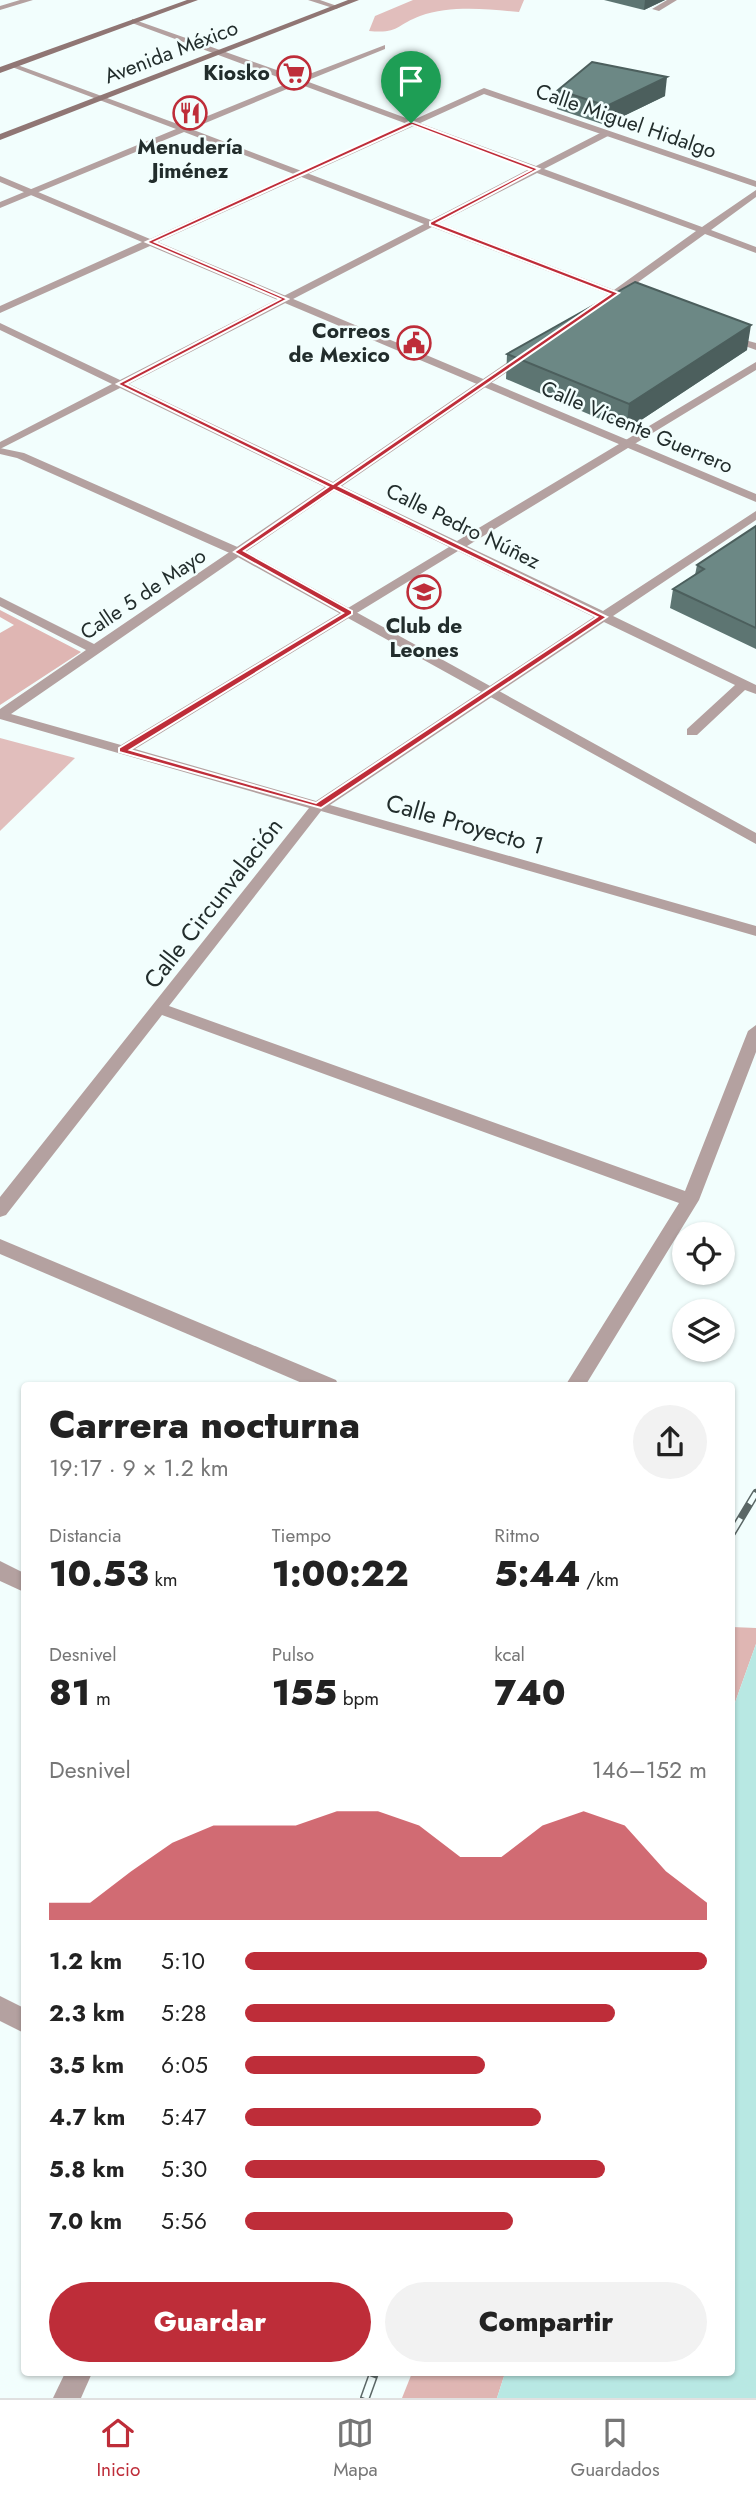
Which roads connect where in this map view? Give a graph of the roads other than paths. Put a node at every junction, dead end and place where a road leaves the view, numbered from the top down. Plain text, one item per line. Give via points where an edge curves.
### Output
1 (29, 0) edge
2 (194, 0) edge
3 (312, 0) edge
4 (355, 0) edge
5 (673, 0) edge
6 (336, 7) junction
7 (0, 8) edge
8 (656, 9) dead end
9 (135, 21) junction
10 (382, 47) dead end
11 (219, 52) junction
12 (15, 65) junction
13 (0, 70) edge
14 (299, 82) junction
15 (102, 97) junction
16 (411, 123) junction
17 (185, 129) junction
18 (607, 132) junction
19 (0, 137) edge
20 (536, 169) junction
21 (301, 173) junction
22 (0, 179) edge
23 (756, 184) edge
24 (31, 192) junction
25 (756, 193) edge
26 (0, 205) edge
27 (432, 223) junction
28 (704, 231) junction
29 (150, 242) junction
30 (756, 250) edge
31 (615, 293) junction
32 (628, 298) edge
33 (285, 299) junction
34 (0, 310) edge
35 (583, 316) edge
36 (0, 326) edge
37 (718, 332) edge
38 (539, 346) edge
39 (756, 347) edge
40 (756, 365) edge
41 (484, 383) junction
42 (121, 384) junction
43 (627, 443) junction
44 (0, 449) edge
45 (334, 487) junction
46 (756, 498) edge
47 (756, 515) edge
48 (457, 546) junction
49 (238, 552) junction
50 (0, 601) edge
51 (349, 613) junction
52 (603, 617) junction
53 (95, 650) junction
54 (750, 687) edge
55 (491, 691) junction
56 (0, 715) edge
57 (692, 732) dead end
58 (123, 750) junction
59 (318, 806) junction
60 (756, 839) edge
61 (756, 931) edge
62 (158, 1009) junction
63 (756, 1031) edge
64 (690, 1200) junction
65 (0, 1210) edge
66 (0, 1246) edge
67 (320, 1382) edge
68 (577, 1382) edge
69 (0, 1570) edge
70 (21, 1581) edge
71 (0, 2008) edge
72 (21, 2019) edge
73 (78, 2376) edge
74 (67, 2398) edge

1 - 7 street
2 - 9 main road
3 - 6 street
4 - 6 main road, Avenida México
5 - 8 street
6 - 11 main road, Avenida México
9 - 11 street
9 - 12 main road
10 - 14 street
11 - 14 street
11 - 15 main road, Avenida México
12 - 13 main road
12 - 15 street
14 - 16 street
14 - 17 street
15 - 17 street
15 - 19 main road, Avenida México
16 - 18 street, Calle Miguel Hidalgo via 484,91
16 - 20 street
16 - 21 street
17 - 21 street
17 - 24 street
18 - 20 street
18 - 23 street, Calle Miguel Hidalgo
20 - 27 street
20 - 28 street
21 - 27 street
21 - 29 street
22 - 24 street, Calle Vicente Guerrero
24 - 26 street
24 - 29 street, Calle Vicente Guerrero
25 - 28 street
27 - 31 street
27 - 33 street
28 - 30 street
28 - 31 street
29 - 33 street, Calle Vicente Guerrero
29 - 34 street
31 - 32 street
31 - 35 street
33 - 41 street, Calle Vicente Guerrero
33 - 42 street
36 - 42 street, Calle Pedro Núñez
37 - 39 street
38 - 41 street, Calle 5 de Mayo
40 - 43 street
41 - 43 street, Calle Vicente Guerrero
41 - 45 street, Calle 5 de Mayo
42 - 44 street
42 - 45 street, Calle Pedro Núñez
43 - 46 street, Calle Vicente Guerrero
43 - 48 street
44 - 49 street
45 - 48 street, Calle Pedro Núñez
45 - 49 street, Calle 5 de Mayo
47 - 52 street, Calle Circunvalación
48 - 51 street
48 - 52 street, Calle Pedro Núñez
49 - 51 street
49 - 53 street, Calle 5 de Mayo
50 - 53 street
51 - 55 street
51 - 58 street
52 - 54 street, Calle Pedro Núñez
52 - 55 street, Calle Circunvalación
53 - 56 street, Calle 5 de Mayo
54 - 57 street
55 - 59 street, Calle Circunvalación
55 - 60 street
56 - 58 street, Calle Proyecto 1
58 - 59 street, Calle Proyecto 1
59 - 61 street, Calle Proyecto 1
59 - 62 street, Calle Circunvalación
62 - 64 street
62 - 65 street, Calle Circunvalación
63 - 64 street
64 - 68 street
66 - 67 street
69 - 70 street
71 - 72 street
73 - 74 street

